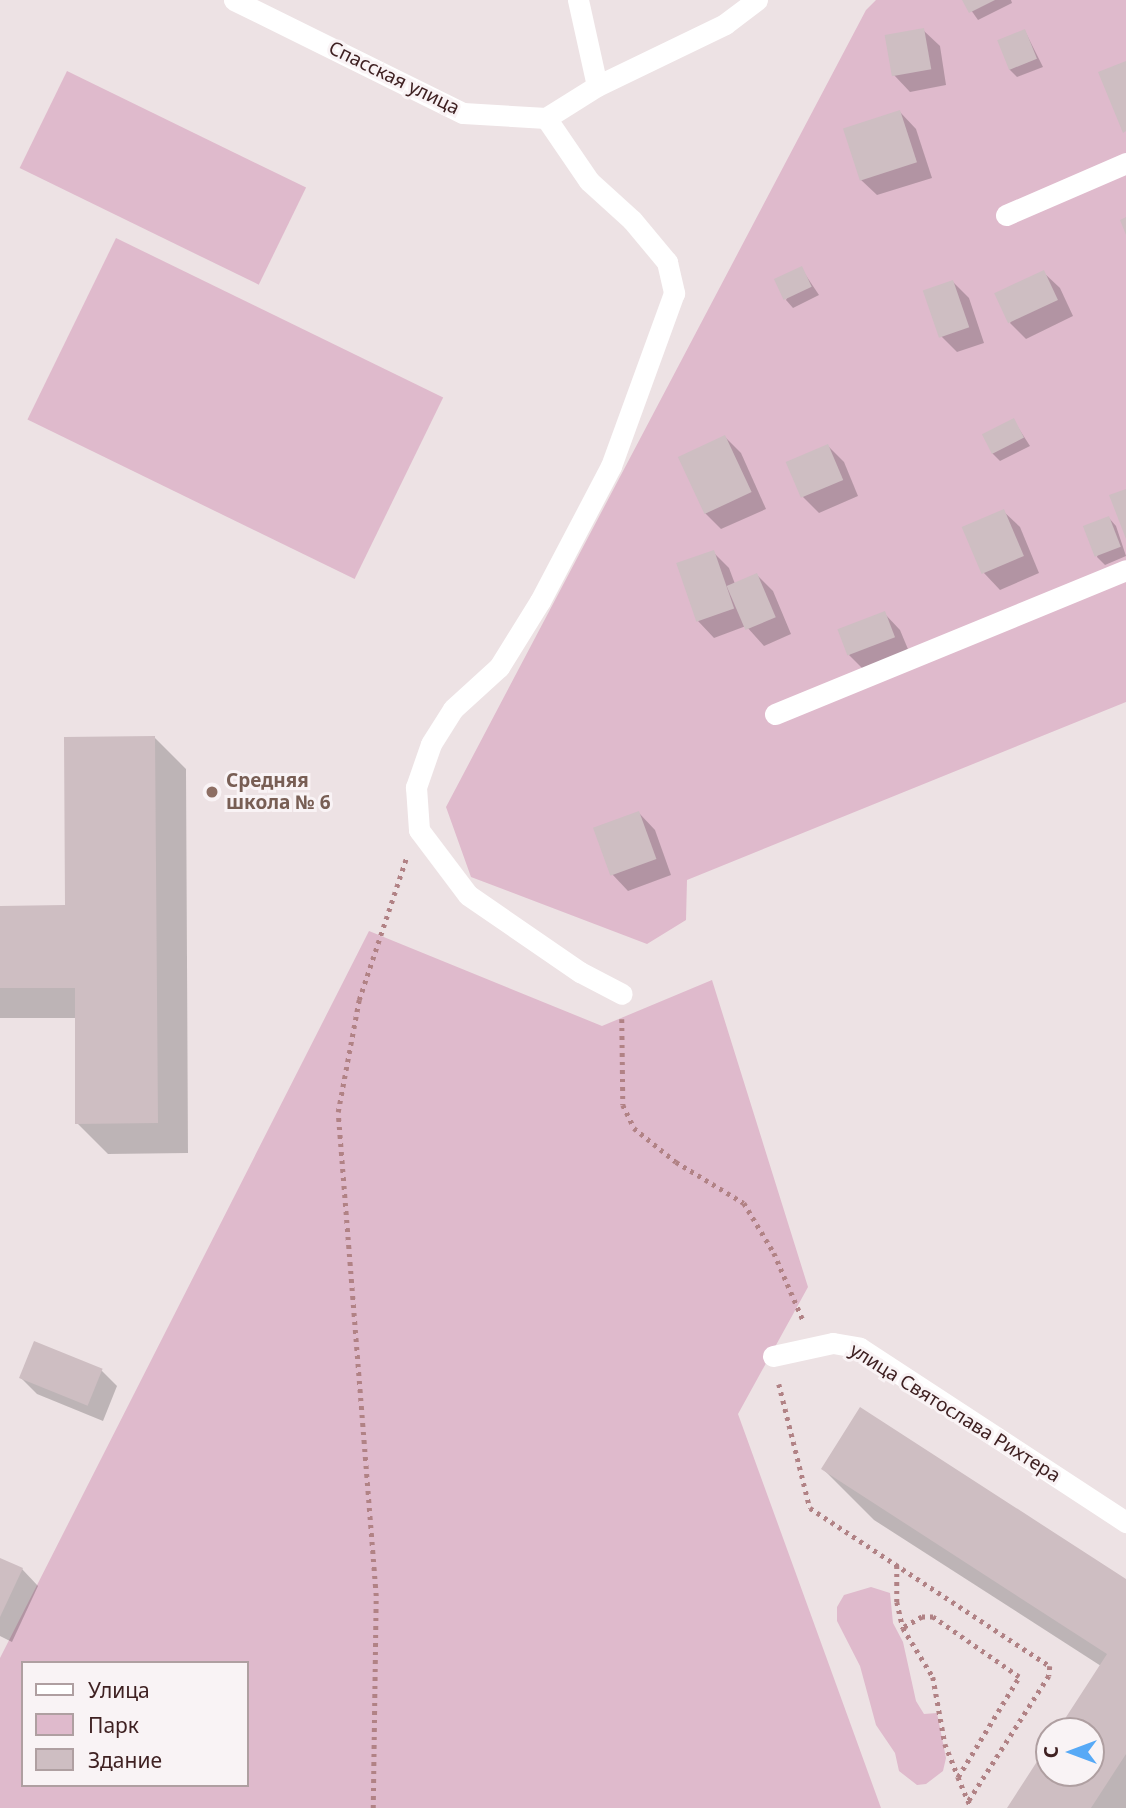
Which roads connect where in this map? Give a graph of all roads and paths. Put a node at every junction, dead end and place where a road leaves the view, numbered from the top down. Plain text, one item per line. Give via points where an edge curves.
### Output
1 (234, 0) edge
2 (578, 0) edge
3 (757, 0) edge
4 (597, 86) junction
5 (545, 118) junction
6 (1126, 163) edge
7 (1006, 215) dead end
8 (1126, 570) edge
9 (775, 714) dead end
10 (419, 830) junction
11 (622, 994) joint
12 (834, 1343) junction
13 (773, 1356) joint
14 (1126, 1522) edge
15 (897, 1565) junction
16 (903, 1628) junction
17 (958, 1777) junction
18 (968, 1802) junction
19 (373, 1808) edge
20 (971, 1808) edge

1 - 5 street, Спасская улица via 463,113
2 - 4 street
3 - 4 street via 725,24
4 - 5 street
5 - 10 street via 589,181 632,220 667,262 674,293 611,466 540,601 499,667 453,709 431,744 416,787
6 - 7 street
8 - 9 street
10 - 11 street via 468,895 580,972
10 - 19 path via 359,1000 338,1112 376,1596
11 - 12 path via 623,1105 634,1128 676,1162 744,1203 774,1253 801,1318
12 - 13 street, улица Святослава Рихтера
12 - 14 street, улица Святослава Рихтера via 860,1348
13 - 15 path via 810,1508
15 - 16 path via 897,1602
15 - 18 path via 1050,1666 1049,1676
16 - 17 path via 933,1677 945,1744
16 - 17 path via 922,1617 933,1617 1018,1677
17 - 18 path
18 - 20 path

